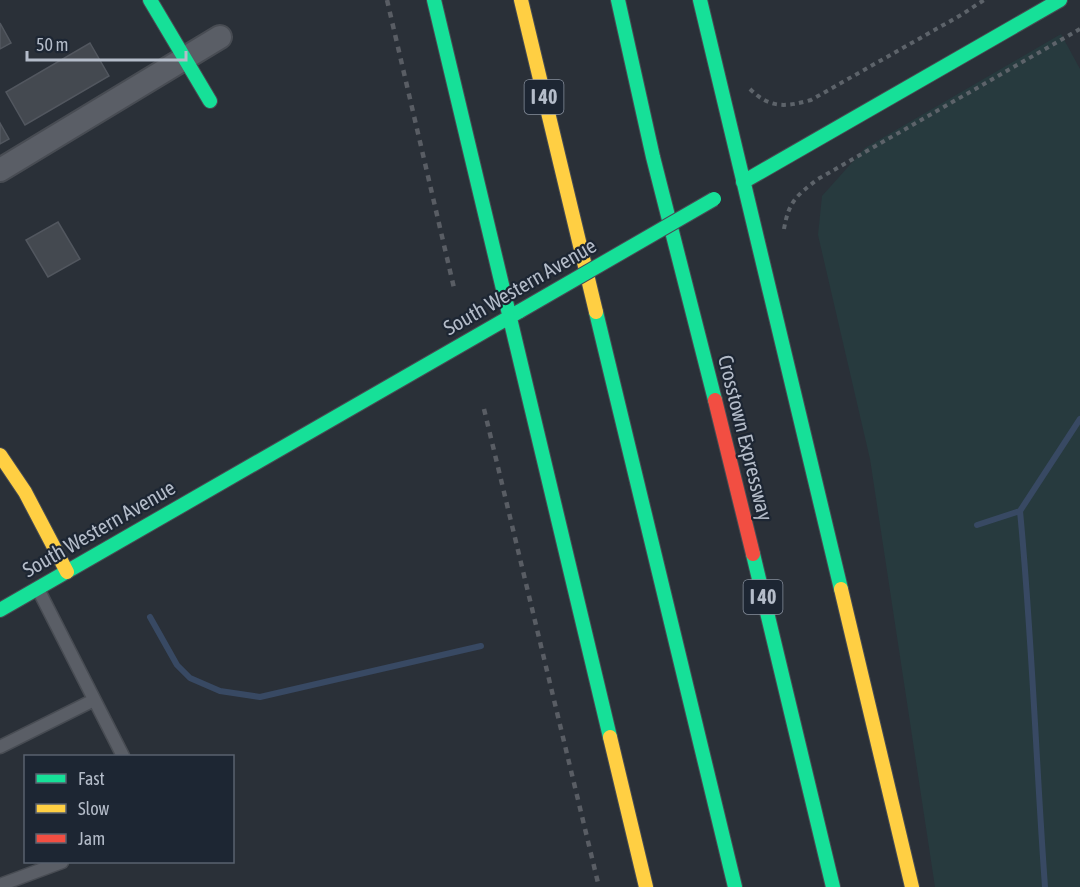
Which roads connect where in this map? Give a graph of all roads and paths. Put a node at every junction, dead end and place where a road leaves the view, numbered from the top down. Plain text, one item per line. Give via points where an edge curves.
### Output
1 (150, 0) edge
2 (434, 0) edge
3 (521, 0) edge
4 (618, 0) edge
5 (700, 0) edge
6 (984, 0) edge
7 (1058, 0) edge
8 (1080, 29) edge
9 (220, 38) dead end
10 (185, 60) junction
11 (748, 88) dead end
12 (210, 101) dead end
13 (0, 170) edge
14 (729, 191) junction
15 (783, 235) dead end
16 (515, 314) junction
17 (0, 455) edge
18 (67, 572) junction
19 (38, 588) junction
20 (0, 610) edge
21 (94, 700) junction
22 (0, 747) edge
23 (122, 755) edge
24 (57, 863) edge
25 (0, 885) edge
26 (646, 887) edge
27 (735, 887) edge
28 (833, 887) edge
29 (912, 887) edge

1 - 10 main road
2 - 16 main road
3 - 27 main road, I 40
4 - 28 main road, Crosstown Expressway / I 40
5 - 14 main road
6 - 11 path via 811,100 779,105
7 - 14 main road, South Western Avenue via 1028,13
8 - 15 path via 818,179 789,206
9 - 10 street
10 - 12 main road
10 - 13 street
14 - 16 main road, South Western Avenue, bridge
14 - 29 main road
16 - 18 main road, South Western Avenue
16 - 26 main road
17 - 18 main road via 25,492
18 - 19 main road, South Western Avenue
19 - 20 main road, South Western Avenue
19 - 21 lane
21 - 22 lane
21 - 23 lane
24 - 25 lane

